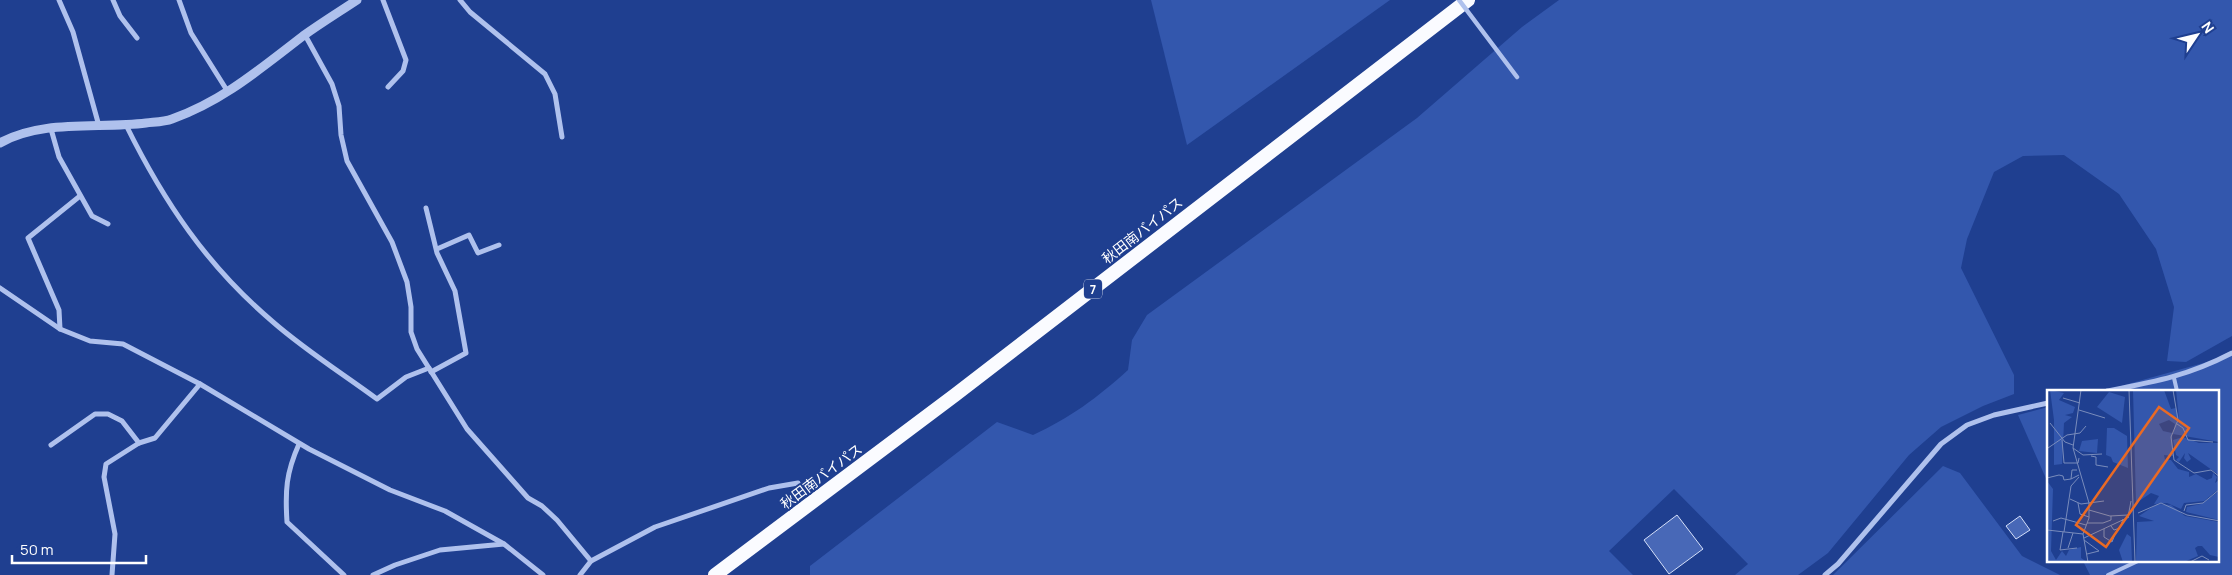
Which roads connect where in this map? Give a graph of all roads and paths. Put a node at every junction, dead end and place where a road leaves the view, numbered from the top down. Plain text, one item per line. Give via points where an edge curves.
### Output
1 (60, 0) edge
2 (114, 0) edge
3 (180, 0) edge
4 (357, 0) edge
5 (383, 0) edge
6 (460, 0) edge
7 (1459, 0) edge
8 (1468, 0) edge
9 (305, 35) junction
10 (137, 38) dead end
11 (1517, 78) dead end
12 (388, 87) dead end
13 (228, 92) junction
14 (126, 125) junction
15 (99, 127) junction
16 (51, 129) junction
17 (562, 137) dead end
18 (0, 144) edge
19 (80, 196) junction
20 (426, 208) dead end
21 (108, 224) dead end
22 (499, 245) dead end
23 (437, 249) junction
24 (0, 288) edge
25 (60, 329) junction
26 (2232, 353) edge
27 (430, 370) junction
28 (2174, 378) junction
29 (200, 384) junction
30 (2111, 390) edge
31 (2177, 390) edge
32 (2047, 403) edge
33 (139, 443) junction
34 (299, 444) junction
35 (51, 445) dead end
36 (798, 483) dead end
37 (504, 544) junction
38 (591, 561) junction
39 (2136, 562) edge
40 (112, 575) edge
41 (344, 575) edge
42 (373, 575) edge
43 (543, 575) edge
44 (580, 575) edge
45 (716, 575) edge
46 (1825, 575) edge
47 (2108, 575) edge

1 - 15 street via 73,32
2 - 10 street via 120,16
3 - 13 street via 191,32
4 - 9 street
5 - 12 street via 406,60 403,71
6 - 17 street via 545,74 555,94
7 - 11 street, bridge
8 - 45 highway, 秋田南バイパス / 7
9 - 13 street
9 - 27 street via 332,84 339,106 347,161 392,242 407,282 411,332
13 - 14 street via 170,120
14 - 15 street
14 - 27 street via 150,173 199,247 230,283 274,324 377,399 406,377
15 - 16 street
16 - 18 street via 14,136
16 - 19 street via 59,157
19 - 21 street via 92,216
19 - 25 street via 28,238 59,310
20 - 23 street
22 - 23 street via 478,253 469,235
23 - 27 street via 455,291 466,353
24 - 25 street
25 - 29 street via 90,341 123,344
26 - 28 street
27 - 38 street via 467,429 528,498 557,520
28 - 30 street
28 - 31 lane
29 - 33 street via 155,438
29 - 34 street
32 - 46 street via 1994,415 1968,425 1941,444
33 - 35 street via 122,421 108,414 95,414
33 - 40 street via 106,464 104,478 115,534
34 - 37 street via 390,490 445,511
34 - 41 street via 285,491 286,522
36 - 38 street via 769,488 656,527
37 - 42 street via 440,550
37 - 43 street
38 - 44 street
39 - 47 lane

